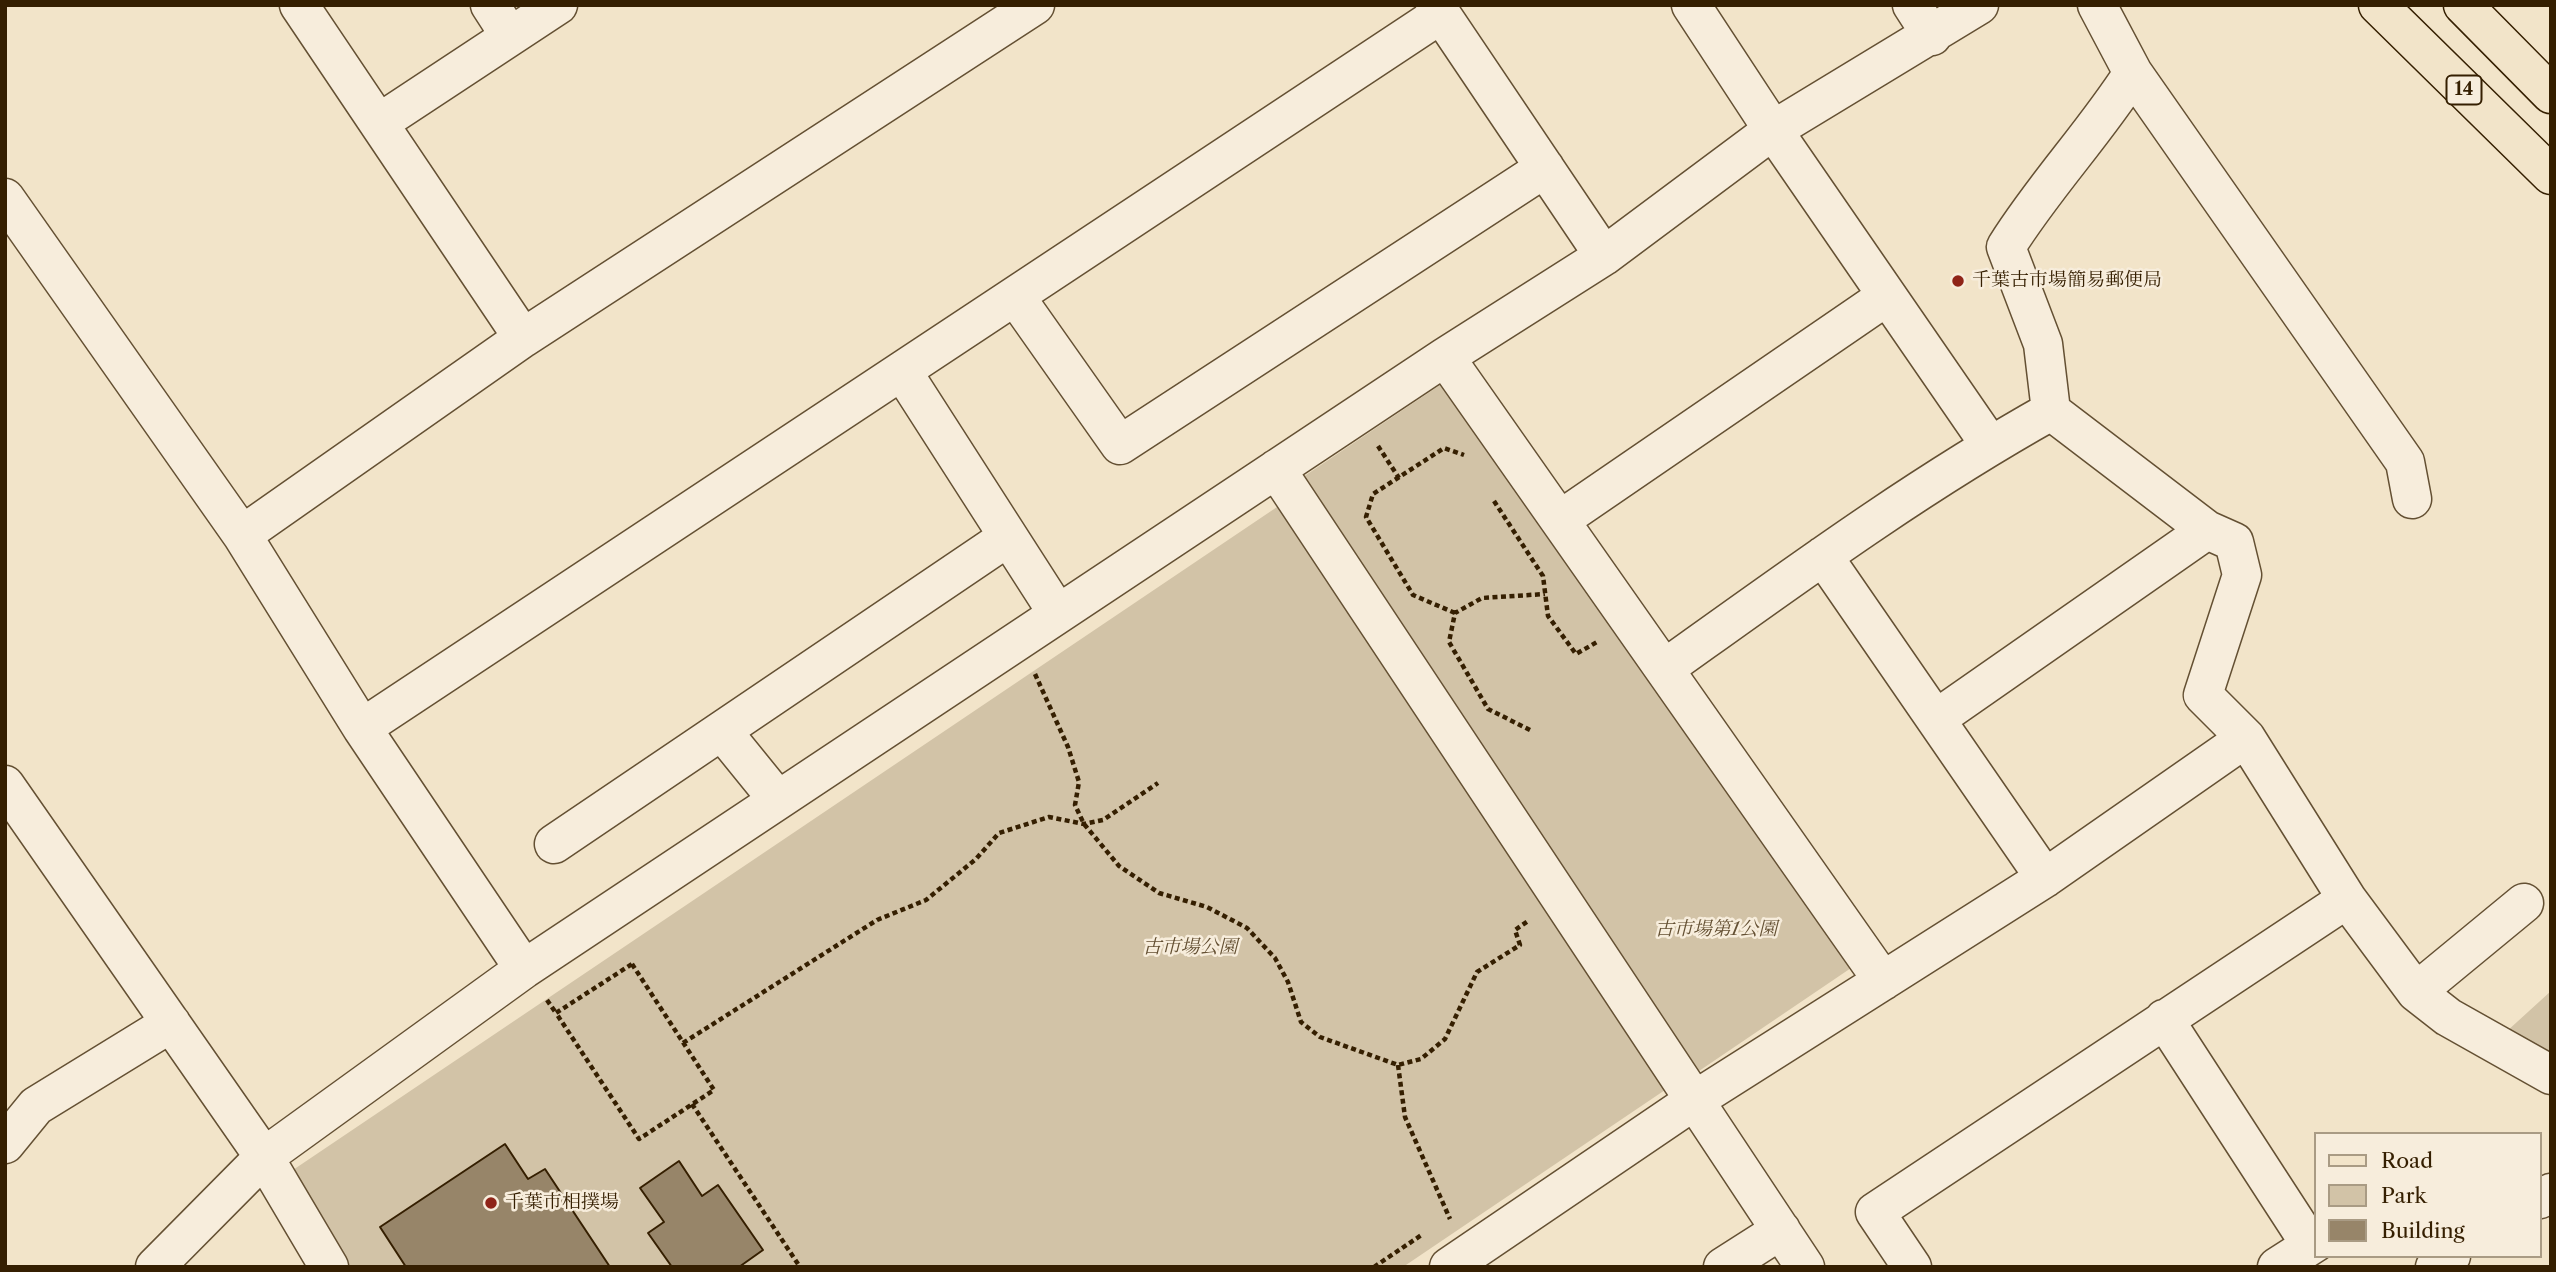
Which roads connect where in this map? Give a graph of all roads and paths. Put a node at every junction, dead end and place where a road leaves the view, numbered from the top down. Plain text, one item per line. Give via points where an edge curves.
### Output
1 (299, 5) edge
2 (558, 5) edge
3 (1035, 5) edge
4 (1691, 5) edge
5 (1979, 5) edge
6 (2097, 5) edge
7 (2378, 5) edge
8 (2463, 5) edge
9 (1438, 10) edge
10 (500, 20) edge
11 (1922, 21) edge
12 (2133, 73) junction
13 (2551, 94) edge
14 (379, 123) junction
15 (1773, 130) junction
16 (1545, 168) junction
17 (2551, 175) edge
18 (5, 198) edge
19 (1604, 256) junction
20 (1015, 296) junction
21 (1887, 296) junction
22 (523, 338) junction
23 (1445, 358) junction
24 (902, 371) junction
25 (2051, 411) junction
26 (1990, 445) junction
27 (1471, 466) dead end
28 (1276, 469) junction
29 (1493, 499) dead end
30 (2412, 499) dead end
31 (1560, 520) junction
32 (2207, 530) junction
33 (242, 535) junction
34 (1009, 537) junction
35 (1823, 556) junction
36 (1545, 594) junction
37 (1455, 613) junction
38 (1058, 614) junction
39 (1632, 624) junction
40 (1017, 641) junction
41 (1664, 669) junction
42 (1936, 719) junction
43 (362, 727) junction
44 (1530, 730) dead end
45 (722, 731) junction
46 (2246, 738) junction
47 (1158, 783) dead end
48 (5, 785) edge
49 (778, 800) junction
50 (1084, 824) junction
51 (554, 844) dead end
52 (2045, 878) junction
53 (1561, 899) junction
54 (2347, 899) junction
55 (2524, 903) dead end
56 (524, 969) junction
57 (1883, 981) junction
58 (2416, 992) junction
59 (2164, 1019) junction
60 (171, 1023) junction
61 (683, 1043) junction
62 (1398, 1065) junction
63 (2551, 1074) edge
64 (1695, 1100) junction
65 (692, 1104) junction
66 (5, 1143) edge
67 (264, 1157) junction
68 (1449, 1216) junction
69 (1439, 1223) dead end
70 (1781, 1230) junction
71 (1428, 1231) dead end
72 (2313, 1243) edge
73 (1458, 1260) edge
74 (155, 1267) edge
75 (330, 1267) edge
76 (800, 1267) edge
77 (1374, 1267) edge
78 (1723, 1267) edge
79 (1805, 1267) edge
80 (1912, 1267) edge
81 (2277, 1267) edge

1 - 14 street
2 - 10 street
3 - 22 street
4 - 15 street
5 - 11 street
6 - 12 street
7 - 17 main road, 14
8 - 13 main road
9 - 16 street
9 - 20 street
10 - 14 street
11 - 15 street
12 - 25 street via 2006,247 2042,344
12 - 30 street via 2405,462
14 - 22 street
15 - 19 street
15 - 21 street
16 - 19 street
16 - 20 street via 1120,445
18 - 33 street
19 - 23 street
20 - 24 street
21 - 26 street
21 - 31 street
22 - 33 street
23 - 28 street
23 - 31 street
24 - 34 street
24 - 43 street
25 - 26 street
25 - 32 street
26 - 35 street
27 - 37 path via 1464,455 1444,448 1373,494 1366,517 1413,596
28 - 38 street
28 - 53 street
29 - 36 path via 1543,576
31 - 39 street
32 - 42 street
32 - 46 street via 2234,542 2242,575 2203,695
33 - 43 street
34 - 38 street
34 - 45 street
35 - 41 street
35 - 42 street
36 - 37 path via 1482,598
36 - 39 path via 1548,615 1576,654
37 - 44 path via 1448,642 1488,709
38 - 40 street
39 - 41 street
40 - 49 street
40 - 50 path via 1068,747 1079,782 1075,805
41 - 57 street
42 - 52 street
43 - 56 street
45 - 49 street
45 - 51 street
46 - 52 street
46 - 54 street
47 - 50 path via 1102,820
48 - 60 street
49 - 56 street
50 - 61 path via 1049,817 999,833 976,859 926,900 877,920
50 - 62 path via 1119,866 1159,893 1207,907 1247,928 1275,958 1301,1022 1320,1037
52 - 57 street
53 - 62 path via 1515,930 1520,945 1477,972 1444,1039 1421,1059
53 - 64 street
54 - 58 street
54 - 59 street
55 - 58 street
56 - 67 street
57 - 64 street
58 - 63 street via 2448,1017
59 - 72 street
59 - 80 street via 1875,1212
60 - 66 street via 36,1106
60 - 67 street
61 - 65 path via 714,1090
61 - 65 path via 632,964 556,1013 639,1139
62 - 68 path via 1405,1117
64 - 70 street
64 - 73 street
65 - 76 path
67 - 74 street
67 - 75 street
68 - 69 path
68 - 73 path
70 - 78 street
70 - 79 street
71 - 77 path
72 - 81 street

